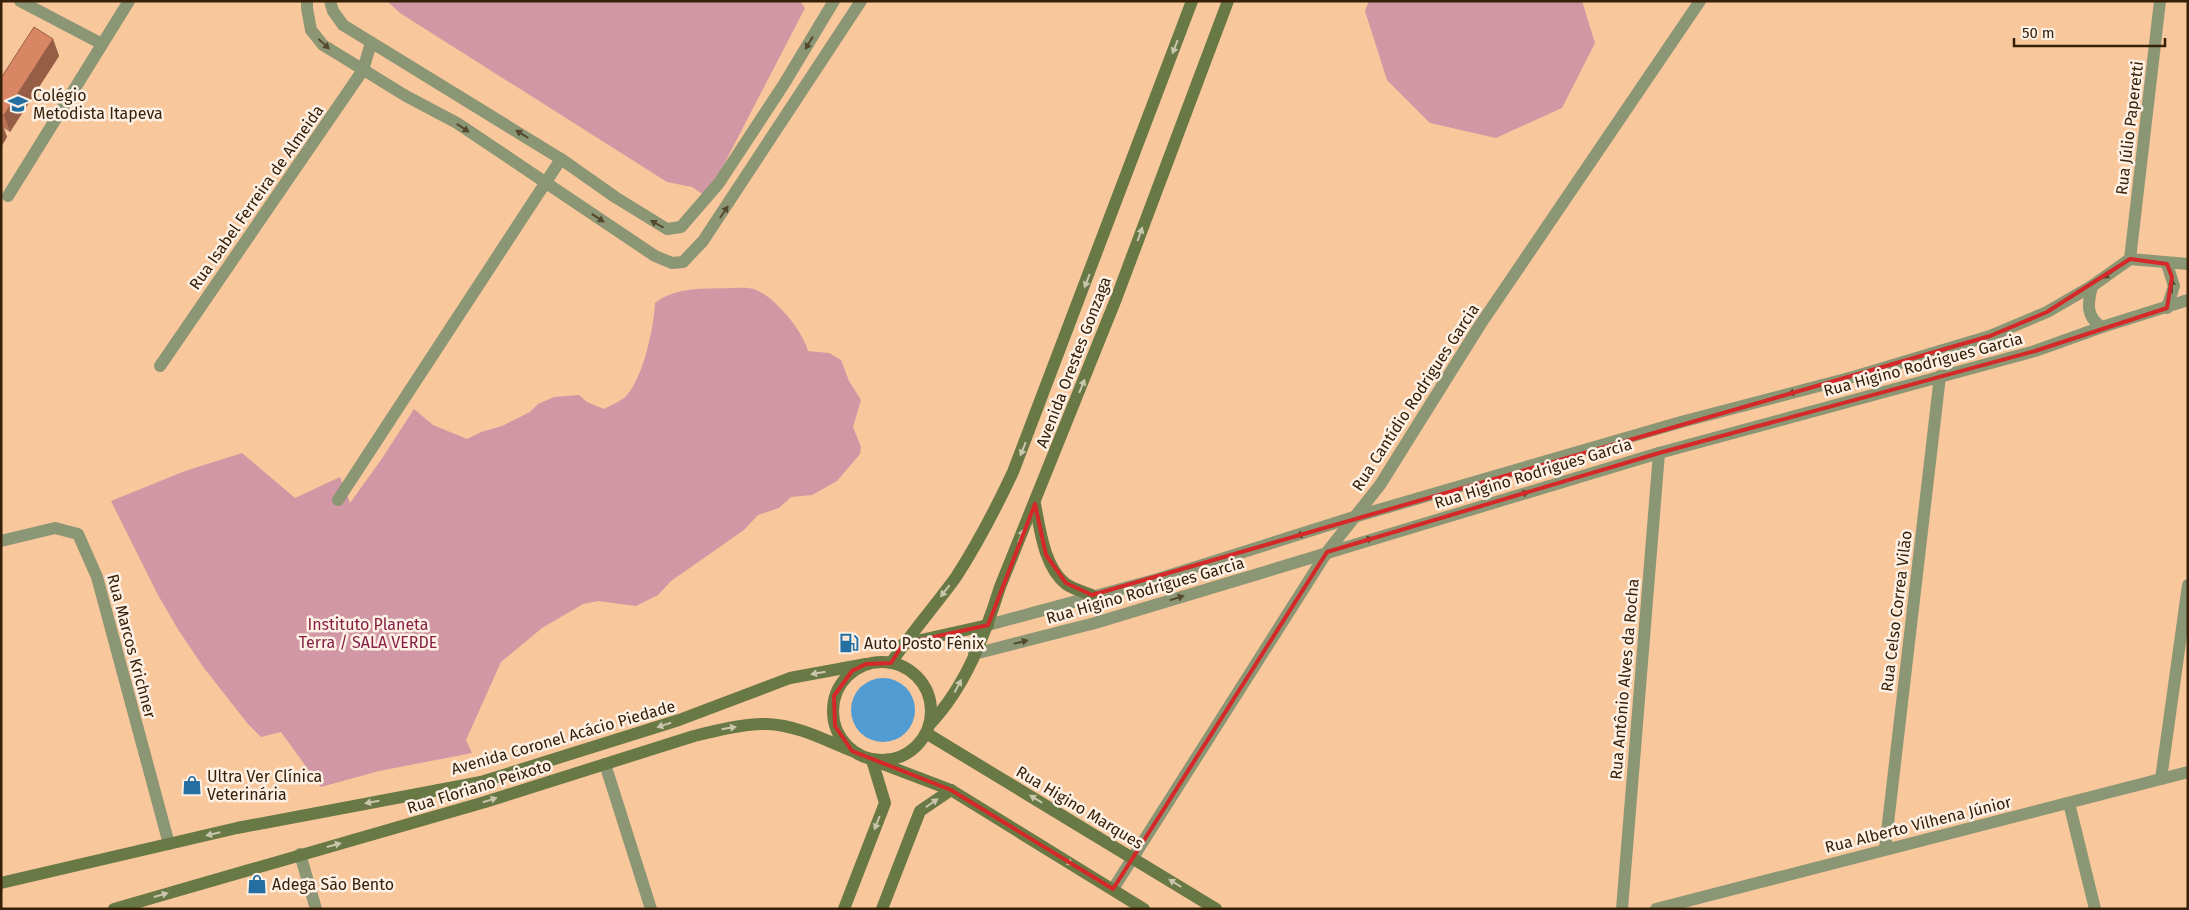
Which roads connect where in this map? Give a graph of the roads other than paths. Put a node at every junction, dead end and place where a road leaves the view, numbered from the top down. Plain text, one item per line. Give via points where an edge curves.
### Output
1 (20, 1) edge
2 (129, 1) edge
3 (307, 1) edge
4 (330, 1) edge
5 (834, 1) edge
6 (861, 1) edge
7 (1192, 1) edge
8 (1228, 1) edge
9 (1700, 1) edge
10 (2160, 1) edge
11 (371, 43) junction
12 (102, 44) junction
13 (363, 70) junction
14 (561, 159) junction
15 (545, 183) junction
16 (8, 196) dead end
17 (2130, 259) junction
18 (2167, 264) junction
19 (2188, 264) edge
20 (2092, 286) junction
21 (2188, 300) edge
22 (2167, 308) junction
23 (2102, 327) junction
24 (160, 366) dead end
25 (1940, 376) junction
26 (1659, 453) junction
27 (338, 500) dead end
28 (1035, 504) junction
29 (1354, 517) junction
30 (1, 541) edge
31 (1327, 552) junction
32 (2188, 585) edge
33 (1092, 595) junction
34 (988, 625) junction
35 (903, 644) junction
36 (974, 654) junction
37 (891, 663) junction
38 (866, 664) junction
39 (928, 729) junction
40 (852, 751) junction
41 (872, 760) junction
42 (605, 764) junction
43 (2188, 772) edge
44 (2162, 779) junction
45 (951, 790) junction
46 (2069, 802) junction
47 (169, 844) junction
48 (1885, 849) junction
49 (300, 854) junction
50 (1134, 858) junction
51 (1, 883) edge
52 (1113, 889) junction
53 (114, 909) edge
54 (316, 909) edge
55 (652, 909) edge
56 (844, 909) edge
57 (882, 909) edge
58 (1144, 909) edge
59 (1216, 909) edge
60 (1622, 909) edge
61 (1656, 909) edge
62 (2095, 909) edge

1 - 12 street
2 - 12 street
3 -> 13 street via 311,30 322,45
4 - 11 street via 343,25
5 -> 14 street via 719,183 681,227 667,229 645,217
15 -> 6 street via 655,256 672,263 683,262 695,252 717,222
7 -> 35 main road, Avenida Orestes Gonzaga via 1013,472 974,549
28 -> 8 main road, Avenida Orestes Gonzaga
9 - 29 street, Rua Cantídio Rodrigues Garcia via 1480,325 1380,485
10 - 17 street, Rua Júlio Paperetti
11 - 13 street, Rua Isabel Ferreira de Almeida
14 -> 11 street
12 - 16 street
13 -> 15 street via 457,124
13 - 24 street, Rua Isabel Ferreira de Almeida
14 - 15 street
15 - 27 street
17 - 18 street
17 -> 20 street, Rua Higino Rodrigues Garcia
18 - 19 street
22 -> 18 street via 2174,286
20 - 23 street via 2088,309 2095,323
20 -> 29 street, Rua Higino Rodrigues Garcia via 2047,312 1990,336
21 - 22 street, Rua Higino Rodrigues Garcia
22 - 23 street, Rua Higino Rodrigues Garcia
23 - 25 street, Rua Higino Rodrigues Garcia via 2035,351
25 - 26 street, Rua Higino Rodrigues Garcia
25 - 48 street, Rua Celso Correa Vilão
31 -> 26 street, Rua Higino Rodrigues Garcia
26 - 60 street, Rua Antônio Alves da Rocha
28 - 33 main road via 1046,555 1066,583
34 -> 28 main road, Avenida Orestes Gonzaga via 1000,587
29 - 31 street, Rua Cantídio Rodrigues Garcia
29 -> 33 street, Rua Higino Rodrigues Garcia via 1167,576
30 - 47 street, Rua Marcos Krichner via 55,528 78,534 98,577
36 -> 31 street, Rua Higino Rodrigues Garcia via 1095,623
31 - 50 street, Rua Cantídio Rodrigues Garcia
32 - 44 street
33 - 34 street, Rua Higino Rodrigues Garcia
34 - 35 main road
34 - 36 main road, Avenida Orestes Gonzaga
35 - 37 main road, Avenida Orestes Gonzaga
39 -> 36 main road, Avenida Orestes Gonzaga via 951,699
37 - 38 main road
37 - 39 main road via 912,672 924,686 930,702
38 - 40 main road via 841,682 833,703 834,726
38 -> 47 main road, Avenida Coronel Acácio Piedade via 790,678 679,720 481,782 336,808
39 - 41 main road via 914,748 898,758
50 -> 39 main road, Rua Higino Marques
40 - 41 main road
42 -> 40 main road, Rua Floriano Peixoto via 694,736 768,724 810,733
41 - 45 main road
41 -> 56 main road via 885,803
49 -> 42 main road, Rua Floriano Peixoto
42 - 55 street
43 - 44 street, Rua Alberto Vilhena Júnior
44 - 46 street, Rua Alberto Vilhena Júnior
45 -> 52 main road
57 -> 45 main road via 920,811
46 - 48 street, Rua Alberto Vilhena Júnior
46 - 62 street
47 - 51 main road, Avenida Coronel Acácio Piedade
48 - 61 street, Rua Alberto Vilhena Júnior
53 -> 49 main road, Rua Floriano Peixoto
49 - 54 street
50 - 52 street, Rua Cantídio Rodrigues Garcia
59 -> 50 main road, Rua Higino Marques
52 - 58 main road

